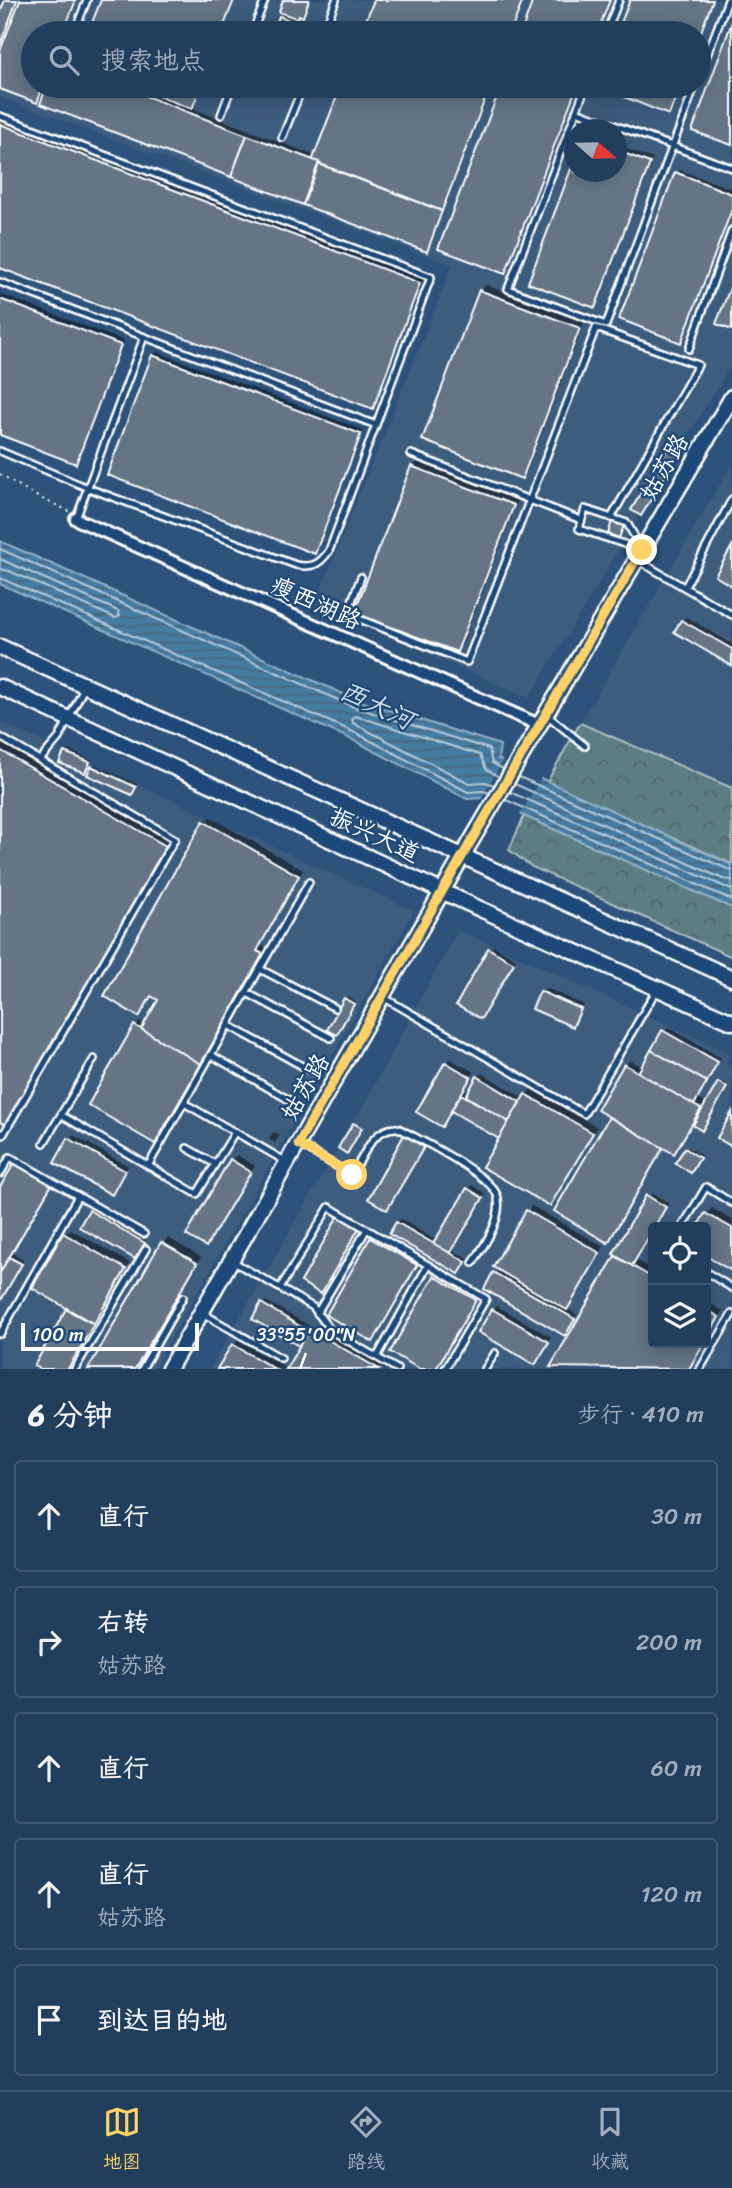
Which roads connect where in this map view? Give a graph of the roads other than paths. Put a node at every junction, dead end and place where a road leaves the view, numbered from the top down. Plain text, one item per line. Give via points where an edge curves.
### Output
1 (87, 0) edge
2 (265, 0) edge
3 (336, 0) edge
4 (618, 0) edge
5 (728, 0) edge
6 (79, 21) edge
7 (257, 21) edge
8 (328, 21) edge
9 (610, 21) edge
10 (711, 45) edge
11 (227, 98) edge
12 (298, 98) edge
13 (581, 98) edge
14 (690, 98) edge
15 (576, 111) junction
16 (221, 115) dead end
17 (0, 116) edge
18 (282, 138) dead end
19 (672, 145) junction
20 (732, 168) edge
21 (732, 230) edge
22 (0, 282) edge
23 (144, 337) junction
24 (688, 349) dead end
25 (732, 397) edge
26 (376, 425) junction
27 (0, 451) edge
28 (411, 454) dead end
29 (88, 488) junction
30 (732, 499) edge
31 (529, 500) junction
32 (611, 517) junction
33 (76, 519) joint
34 (582, 520) junction
35 (640, 554) junction
36 (361, 578) dead end
37 (685, 587) junction
38 (732, 615) edge
39 (0, 647) edge
40 (85, 685) junction
41 (0, 687) edge
42 (69, 719) junction
43 (542, 720) junction
44 (0, 737) edge
45 (585, 746) dead end
46 (40, 760) junction
47 (463, 855) junction
48 (309, 882) dead end
49 (443, 891) junction
50 (260, 969) junction
51 (732, 978) edge
52 (658, 988) junction
53 (247, 993) junction
54 (383, 997) junction
55 (335, 1008) dead end
56 (732, 1022) edge
57 (228, 1025) junction
58 (331, 1038) dead end
59 (211, 1055) junction
60 (94, 1059) dead end
61 (313, 1072) dead end
62 (291, 1101) dead end
63 (184, 1103) junction
64 (61, 1115) junction
65 (234, 1132) junction
66 (0, 1133) edge
67 (44, 1143) dead end
68 (298, 1144) junction
69 (187, 1148) dead end
70 (287, 1163) junction
71 (215, 1164) junction
72 (148, 1166) junction
73 (0, 1174) edge
74 (78, 1196) junction
75 (732, 1203) edge
76 (685, 1222) edge
77 (367, 1229) junction
78 (144, 1234) dead end
79 (146, 1249) dead end
80 (231, 1260) junction
81 (473, 1264) dead end
82 (428, 1265) junction
83 (711, 1275) edge
84 (280, 1288) junction
85 (732, 1288) edge
86 (183, 1297) dead end
87 (201, 1313) junction
88 (317, 1313) junction
89 (732, 1314) edge
90 (0, 1334) edge
91 (495, 1353) dead end
92 (377, 1357) junction
93 (281, 1358) dead end
94 (75, 1369) edge
95 (142, 1369) edge
96 (169, 1369) edge
97 (397, 1369) edge
98 (445, 1369) edge
99 (485, 1369) edge
100 (700, 1369) edge

1 - 6 lane
2 - 7 lane
3 - 8 lane
4 - 9 lane
5 - 10 lane
11 - 16 lane
12 - 18 lane
13 - 15 lane
14 - 19 lane
15 - 19 lane
15 - 19 lane via 508,289 606,325
17 - 26 lane via 431,277
19 - 20 lane
21 - 24 lane
22 - 23 lane
23 - 26 lane
23 - 29 lane
25 - 35 main road, 姑苏路
26 - 29 lane via 329,551 310,567
27 - 29 lane
28 - 31 lane
29 - 33 lane
30 - 37 lane
31 - 32 lane via 596,328 698,365
31 - 34 lane
31 - 36 lane via 467,662 347,614
32 - 34 lane via 585,509
32 - 35 lane via 627,523
33 - 43 street, 瘦西湖路
34 - 35 lane via 579,529
35 - 37 lane
35 - 43 main road, 姑苏路
37 - 38 lane
39 - 40 main road, 振兴大道
40 - 42 lane
40 - 47 main road, 振兴大道
41 - 42 main road, 振兴大道
42 - 46 lane
42 - 49 main road, 振兴大道
43 - 45 lane
43 - 47 main road, 姑苏路
44 - 46 lane
46 - 66 lane via 175,839 3,1135
47 - 49 main road, 姑苏路
47 - 51 main road, 振兴大道
48 - 50 lane
49 - 52 main road, 振兴大道
49 - 54 main road, 姑苏路
50 - 53 lane
50 - 55 lane
52 - 54 lane via 584,1114
52 - 56 main road, 振兴大道
53 - 57 lane
53 - 58 lane
54 - 68 main road, 姑苏路
57 - 59 lane
57 - 61 lane
59 - 62 lane
59 - 63 lane
60 - 64 lane
63 - 65 lane
63 - 72 lane
64 - 67 lane
64 - 72 lane
65 - 70 lane
65 - 71 lane
68 - 70 main road, 姑苏路
68 - 81 lane via 352,1175 374,1136 398,1128 480,1175 493,1187 498,1208
69 - 71 lane
70 - 80 main road, 姑苏路
71 - 72 lane via 197,1194
73 - 74 lane via 10,1157
74 - 78 lane
74 - 90 lane
75 - 76 lane via 706,1187
77 - 82 lane
77 - 84 lane via 329,1207
77 - 88 lane
79 - 94 lane
80 - 84 lane
80 - 87 main road, 姑苏路
82 - 92 lane
82 - 98 lane via 486,1299
83 - 85 lane
84 - 88 lane
86 - 95 lane
87 - 93 lane
87 - 96 main road, 姑苏路
88 - 92 lane via 331,1331
89 - 100 lane
91 - 99 lane
92 - 97 lane

